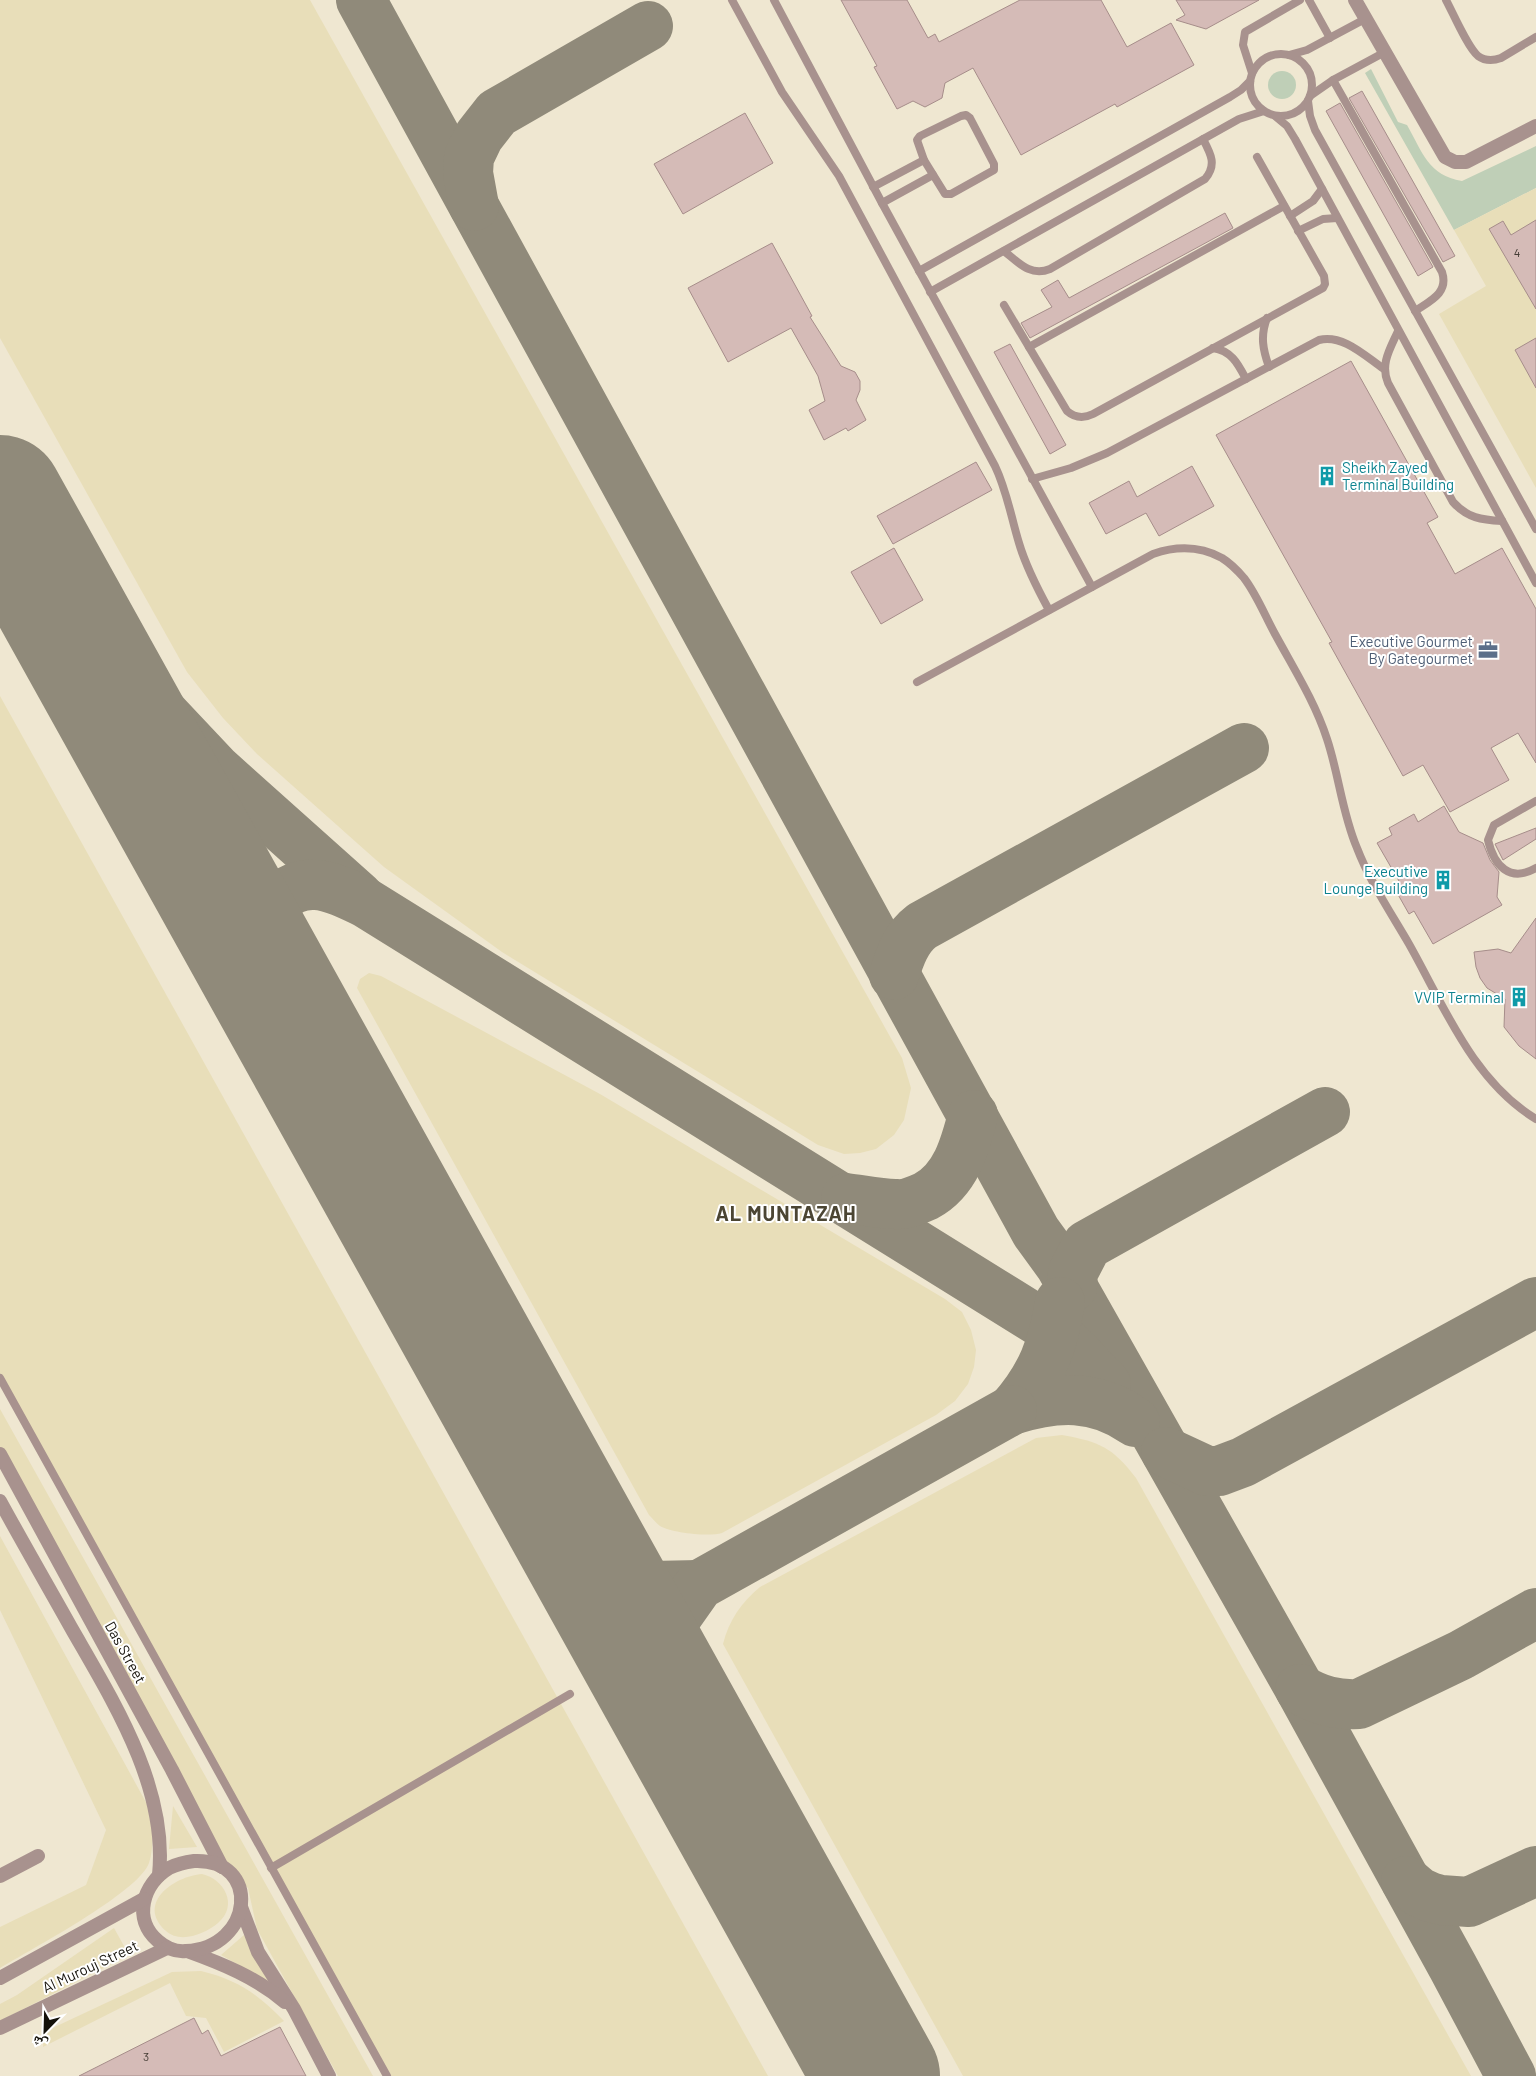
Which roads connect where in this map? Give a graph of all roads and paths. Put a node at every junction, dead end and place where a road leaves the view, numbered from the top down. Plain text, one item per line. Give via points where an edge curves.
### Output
1 (732, 0) edge
2 (774, 0) edge
3 (1300, 0) edge
4 (1309, 0) edge
5 (1355, 0) edge
6 (1446, 0) edge
7 (1365, 19) junction
8 (1536, 37) edge
9 (1330, 38) junction
10 (1385, 52) junction
11 (1289, 55) junction
12 (1251, 77) junction
13 (1332, 80) junction
14 (1309, 99) junction
15 (1264, 111) junction
16 (1275, 116) junction
17 (1536, 126) edge
18 (1203, 139) junction
19 (1257, 158) dead end
20 (924, 160) junction
21 (933, 176) junction
22 (873, 187) junction
23 (1322, 189) junction
24 (882, 203) junction
25 (1284, 206) junction
26 (1290, 216) junction
27 (1337, 218) junction
28 (1298, 231) junction
29 (1004, 250) junction
30 (919, 271) junction
31 (930, 292) junction
32 (1004, 305) dead end
33 (1415, 311) junction
34 (1267, 318) junction
35 (1398, 332) junction
36 (1029, 347) junction
37 (1213, 348) junction
38 (1269, 367) junction
39 (1384, 369) junction
40 (1246, 379) junction
41 (1032, 478) junction
42 (1502, 522) junction
43 (1536, 529) edge
44 (1536, 584) edge
45 (1092, 587) junction
46 (1049, 610) junction
47 (917, 682) dead end
48 (1536, 801) edge
49 (1536, 868) edge
50 (1536, 1118) edge
51 (0, 1378) edge
52 (0, 1454) edge
53 (0, 1502) edge
54 (570, 1694) dead end
55 (38, 1856) dead end
56 (222, 1867) junction
57 (272, 1868) junction
58 (159, 1875) junction
59 (0, 1876) edge
60 (144, 1899) junction
61 (241, 1906) junction
62 (167, 1948) junction
63 (187, 1951) junction
64 (0, 1978) edge
65 (294, 2009) junction
66 (0, 2028) edge
67 (329, 2076) edge
68 (387, 2076) edge

1 - 46 lane via 782,92 840,176 995,466 1007,494 1024,558
2 - 22 lane
3 - 12 lane via 1245,32 1243,45
4 - 9 lane
5 - 7 street
6 - 8 lane via 1475,53 1484,59 1501,58
7 - 9 lane
7 - 10 street
9 - 11 lane
10 - 13 lane
10 - 17 street via 1445,157 1455,162 1466,162
11 - 12 lane via 1271,56 1257,66
11 - 14 lane via 1309,71 1312,83
12 - 15 lane via 1252,98
12 - 30 lane via 1241,90 1230,97
13 - 14 lane
13 - 33 lane via 1442,272 1444,286 1441,292
14 - 16 lane via 1297,112
14 - 33 lane via 1315,130
15 - 16 lane
15 - 18 lane via 1244,116
16 - 23 lane via 1291,133
18 - 29 lane
18 - 29 lane via 1213,162 1205,179 1050,269 1033,271
19 - 25 lane
20 - 21 lane
20 - 21 lane via 916,143 918,138 966,115 995,167 990,174 948,195 942,193
20 - 22 lane
21 - 24 lane
22 - 24 lane
23 - 26 lane via 1313,201
23 - 27 lane
24 - 30 lane
25 - 26 lane
25 - 36 lane
26 - 28 lane
27 - 28 lane via 1319,220
27 - 35 lane
28 - 34 lane via 1324,276 1325,284
29 - 31 lane
30 - 31 lane
31 - 41 lane
32 - 36 lane
33 - 43 lane
34 - 37 lane
34 - 38 lane via 1262,342
35 - 39 lane
35 - 42 lane
36 - 37 lane via 1067,411 1082,418
37 - 40 lane via 1232,356
38 - 39 lane via 1326,339 1340,341
38 - 40 lane
39 - 42 lane via 1388,383 1453,502 1467,515
40 - 41 lane via 1107,453 1071,468
41 - 45 lane
42 - 44 lane
45 - 46 lane
45 - 50 lane via 1153,554 1181,548 1210,552 1223,559 1244,579 1318,716 1334,762 1350,829 1367,869 1471,1055 1509,1100
46 - 47 lane
48 - 49 lane via 1494,826 1488,840 1499,865 1512,874 1524,874
51 - 57 lane
52 - 56 street, Das Street
53 - 58 street via 106,1690 137,1756 156,1811 161,1853
54 - 57 lane
55 - 59 street
56 - 58 street via 194,1861 170,1867
56 - 61 street via 235,1880
57 - 68 lane
58 - 60 street
60 - 62 street via 146,1924 155,1939
60 - 64 street, Al Murouj Street
61 - 63 street via 236,1924 228,1933 209,1946
61 - 65 street via 258,1952
62 - 63 street
62 - 66 street, Al Murouj Street
63 - 65 street via 243,1973
65 - 67 street

